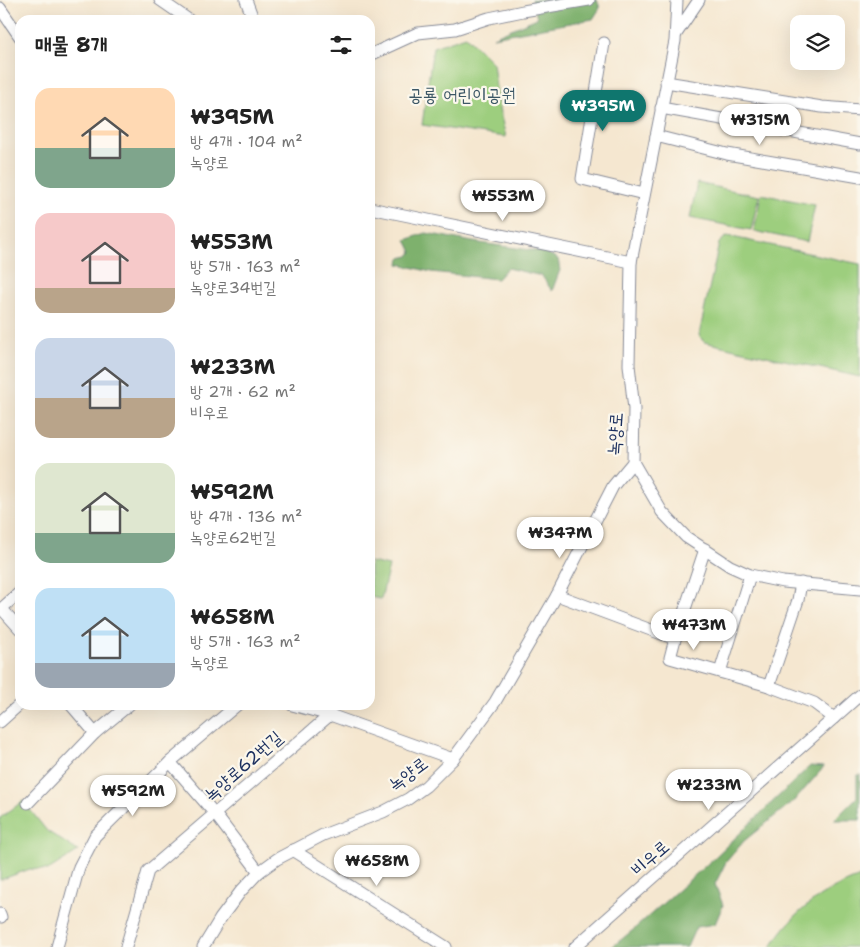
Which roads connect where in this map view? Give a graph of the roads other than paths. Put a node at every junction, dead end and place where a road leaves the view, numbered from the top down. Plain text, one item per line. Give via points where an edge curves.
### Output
1 (160, 0) edge
2 (246, 0) edge
3 (589, 0) edge
4 (677, 0) edge
5 (699, 0) edge
6 (0, 8) edge
7 (182, 15) edge
8 (252, 15) edge
9 (15, 30) edge
10 (676, 34) junction
11 (604, 43) dead end
12 (375, 53) edge
13 (666, 82) junction
14 (661, 108) junction
15 (860, 110) edge
16 (656, 136) junction
17 (860, 144) edge
18 (860, 177) edge
19 (644, 194) junction
20 (375, 209) edge
21 (631, 262) junction
22 (633, 462) junction
23 (705, 548) junction
24 (750, 575) junction
25 (801, 583) junction
26 (860, 589) edge
27 (557, 595) junction
28 (15, 597) edge
29 (1, 610) edge
30 (15, 624) edge
31 (675, 639) junction
32 (720, 672) junction
33 (769, 686) junction
34 (860, 695) edge
35 (15, 708) edge
36 (75, 710) edge
37 (122, 710) edge
38 (230, 710) edge
39 (311, 710) edge
40 (330, 715) junction
41 (834, 718) junction
42 (0, 722) edge
43 (95, 733) junction
44 (453, 759) junction
45 (170, 762) junction
46 (28, 803) dead end
47 (215, 814) junction
48 (293, 850) junction
49 (259, 872) junction
50 (57, 947) edge
51 (126, 947) edge
52 (203, 947) edge
53 (446, 947) edge
54 (575, 947) edge

1 - 7 street
2 - 8 street
3 - 12 street via 506,14 455,29 418,33
4 - 10 street, 녹양로
5 - 10 street
6 - 9 street
10 - 13 street, 녹양로
11 - 19 street via 582,179
13 - 14 street, 녹양로
13 - 15 street
14 - 16 street, 녹양로
14 - 17 street
16 - 18 street via 727,154
16 - 19 street, 녹양로
19 - 21 street, 녹양로
20 - 21 street
21 - 22 street, 녹양로 via 629,365 634,409
22 - 23 street via 662,512 686,537
22 - 27 street, 녹양로 via 613,486
23 - 24 street via 730,566
23 - 31 street
24 - 25 street
24 - 32 street
25 - 26 street
25 - 33 street
27 - 31 street
27 - 44 street, 녹양로 via 495,702
28 - 29 street
29 - 30 street
31 - 32 street via 670,658
32 - 33 street
33 - 41 street via 814,703
34 - 41 street, 비우로
35 - 42 street
36 - 43 street
37 - 43 street
38 - 45 street
39 - 40 street
40 - 44 street
40 - 47 street, 녹양로62번길
41 - 54 street, 비우로
43 - 46 street
44 - 48 street, 녹양로 via 408,799
45 - 47 street
45 - 50 street via 95,836 80,867
47 - 49 street
47 - 51 street, 녹양로62번길 via 148,871
48 - 49 street, 녹양로
48 - 53 street
49 - 52 street, 녹양로 via 220,919

